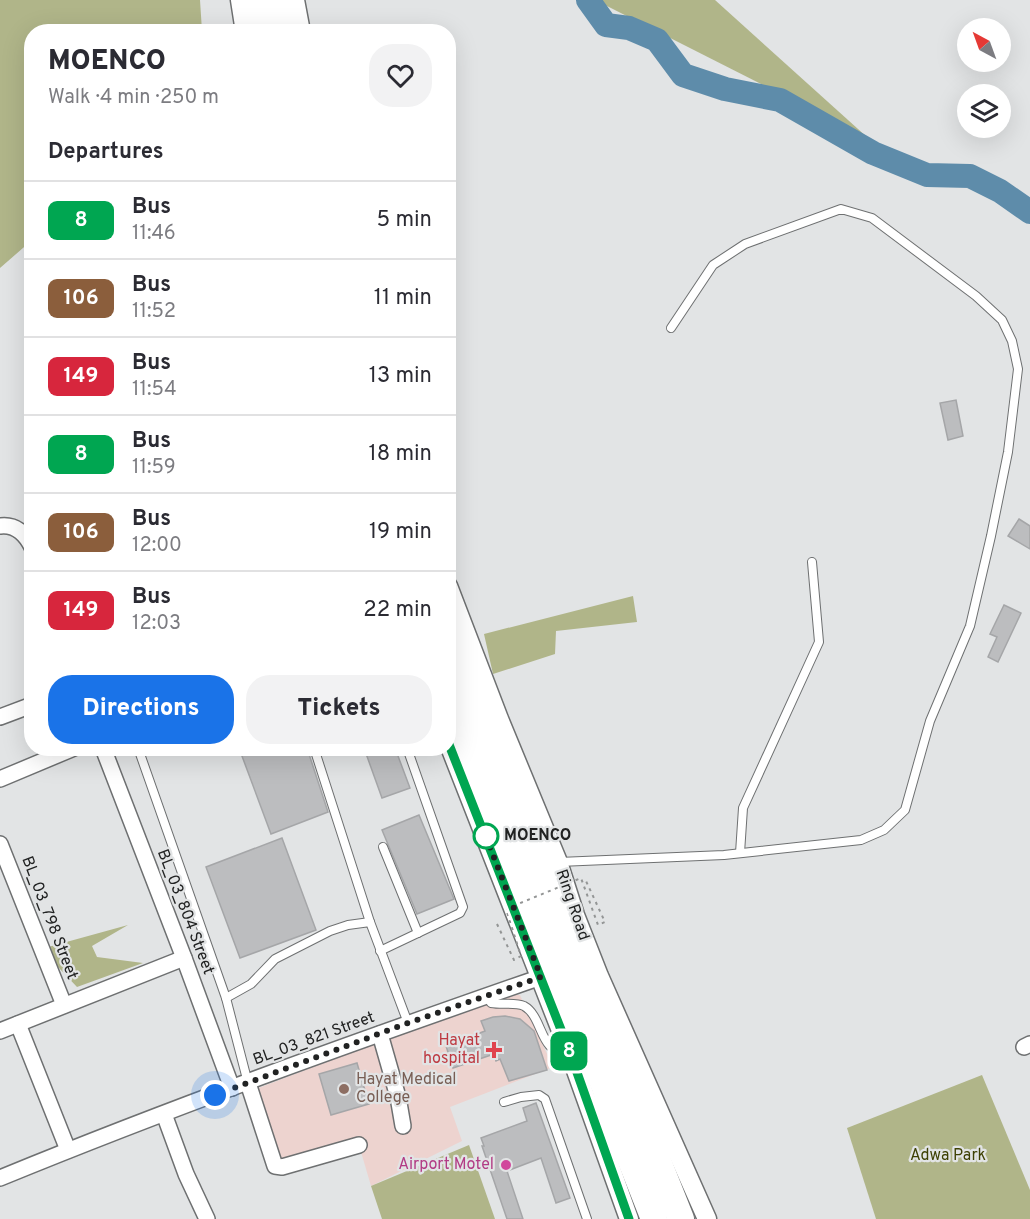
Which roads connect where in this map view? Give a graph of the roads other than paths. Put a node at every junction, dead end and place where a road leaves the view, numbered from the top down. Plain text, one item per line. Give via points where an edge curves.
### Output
1 (240, 0) edge
2 (260, 0) edge
3 (278, 0) edge
4 (295, 0) edge
5 (244, 24) edge
6 (264, 24) edge
7 (282, 24) edge
8 (300, 24) edge
9 (672, 328) dead end
10 (0, 526) edge
11 (24, 535) edge
12 (812, 562) dead end
13 (456, 607) edge
14 (456, 656) edge
15 (24, 708) edge
16 (456, 713) edge
17 (0, 717) edge
18 (55, 756) edge
19 (106, 756) edge
20 (141, 756) edge
21 (317, 756) edge
22 (410, 756) edge
23 (454, 756) edge
24 (0, 779) edge
25 (0, 844) edge
26 (383, 847) dead end
27 (740, 853) junction
28 (558, 862) junction
29 (370, 922) junction
30 (418, 933) junction
31 (380, 951) junction
32 (184, 958) junction
33 (541, 977) junction
34 (487, 996) junction
35 (226, 998) junction
36 (64, 1005) junction
37 (408, 1023) junction
38 (18, 1024) junction
39 (0, 1031) edge
40 (380, 1034) junction
41 (569, 1050) junction
42 (248, 1083) junction
43 (232, 1088) junction
44 (504, 1102) dead end
45 (164, 1114) junction
46 (403, 1126) dead end
47 (359, 1145) dead end
48 (68, 1150) junction
49 (0, 1178) edge
50 (207, 1219) edge
51 (587, 1219) edge
52 (629, 1219) edge
53 (654, 1219) edge
54 (681, 1219) edge
55 (707, 1219) edge

1 - 5 street
2 - 6 highway
3 - 7 highway
4 - 8 street
9 - 27 lane via 713,265 745,244 841,209 872,218 976,296 1002,320 1018,369 1008,452 970,626 930,721 905,810 884,830 861,840
10 - 11 street via 13,526
12 - 27 lane via 819,642 743,808
13 - 28 street, Ring Road
14 - 54 highway, Ring Road
15 - 17 street
16 - 53 highway
18 - 24 street
19 - 32 street, BL_03_804 Street
20 - 35 lane
21 - 29 lane
22 - 30 lane via 463,907 460,913
23 - 33 street
25 - 36 street, BL_03_798 Street
26 - 30 lane
27 - 28 lane
28 - 55 street, Ring Road via 598,976
29 - 31 lane
29 - 35 lane via 330,931 275,958 251,984
30 - 31 lane
31 - 37 lane
32 - 36 street
32 - 43 street, BL_03_804 Street
33 - 34 street, BL_03_821 Street
33 - 41 street
34 - 37 street, BL_03_821 Street
34 - 41 lane via 491,1003 522,1005 530,1011 549,1046 560,1052
35 - 42 lane
36 - 38 street
37 - 40 street, BL_03_821 Street
38 - 39 street
38 - 48 street
40 - 42 street, BL_03_821 Street
40 - 46 street
41 - 52 street
42 - 43 street, BL_03_821 Street
42 - 47 street via 275,1166 288,1166
43 - 45 street, BL_03_821 Street
44 - 51 lane via 539,1095 545,1099
45 - 48 street, BL_03_821 Street
45 - 50 street
48 - 49 street, BL_03_821 Street

